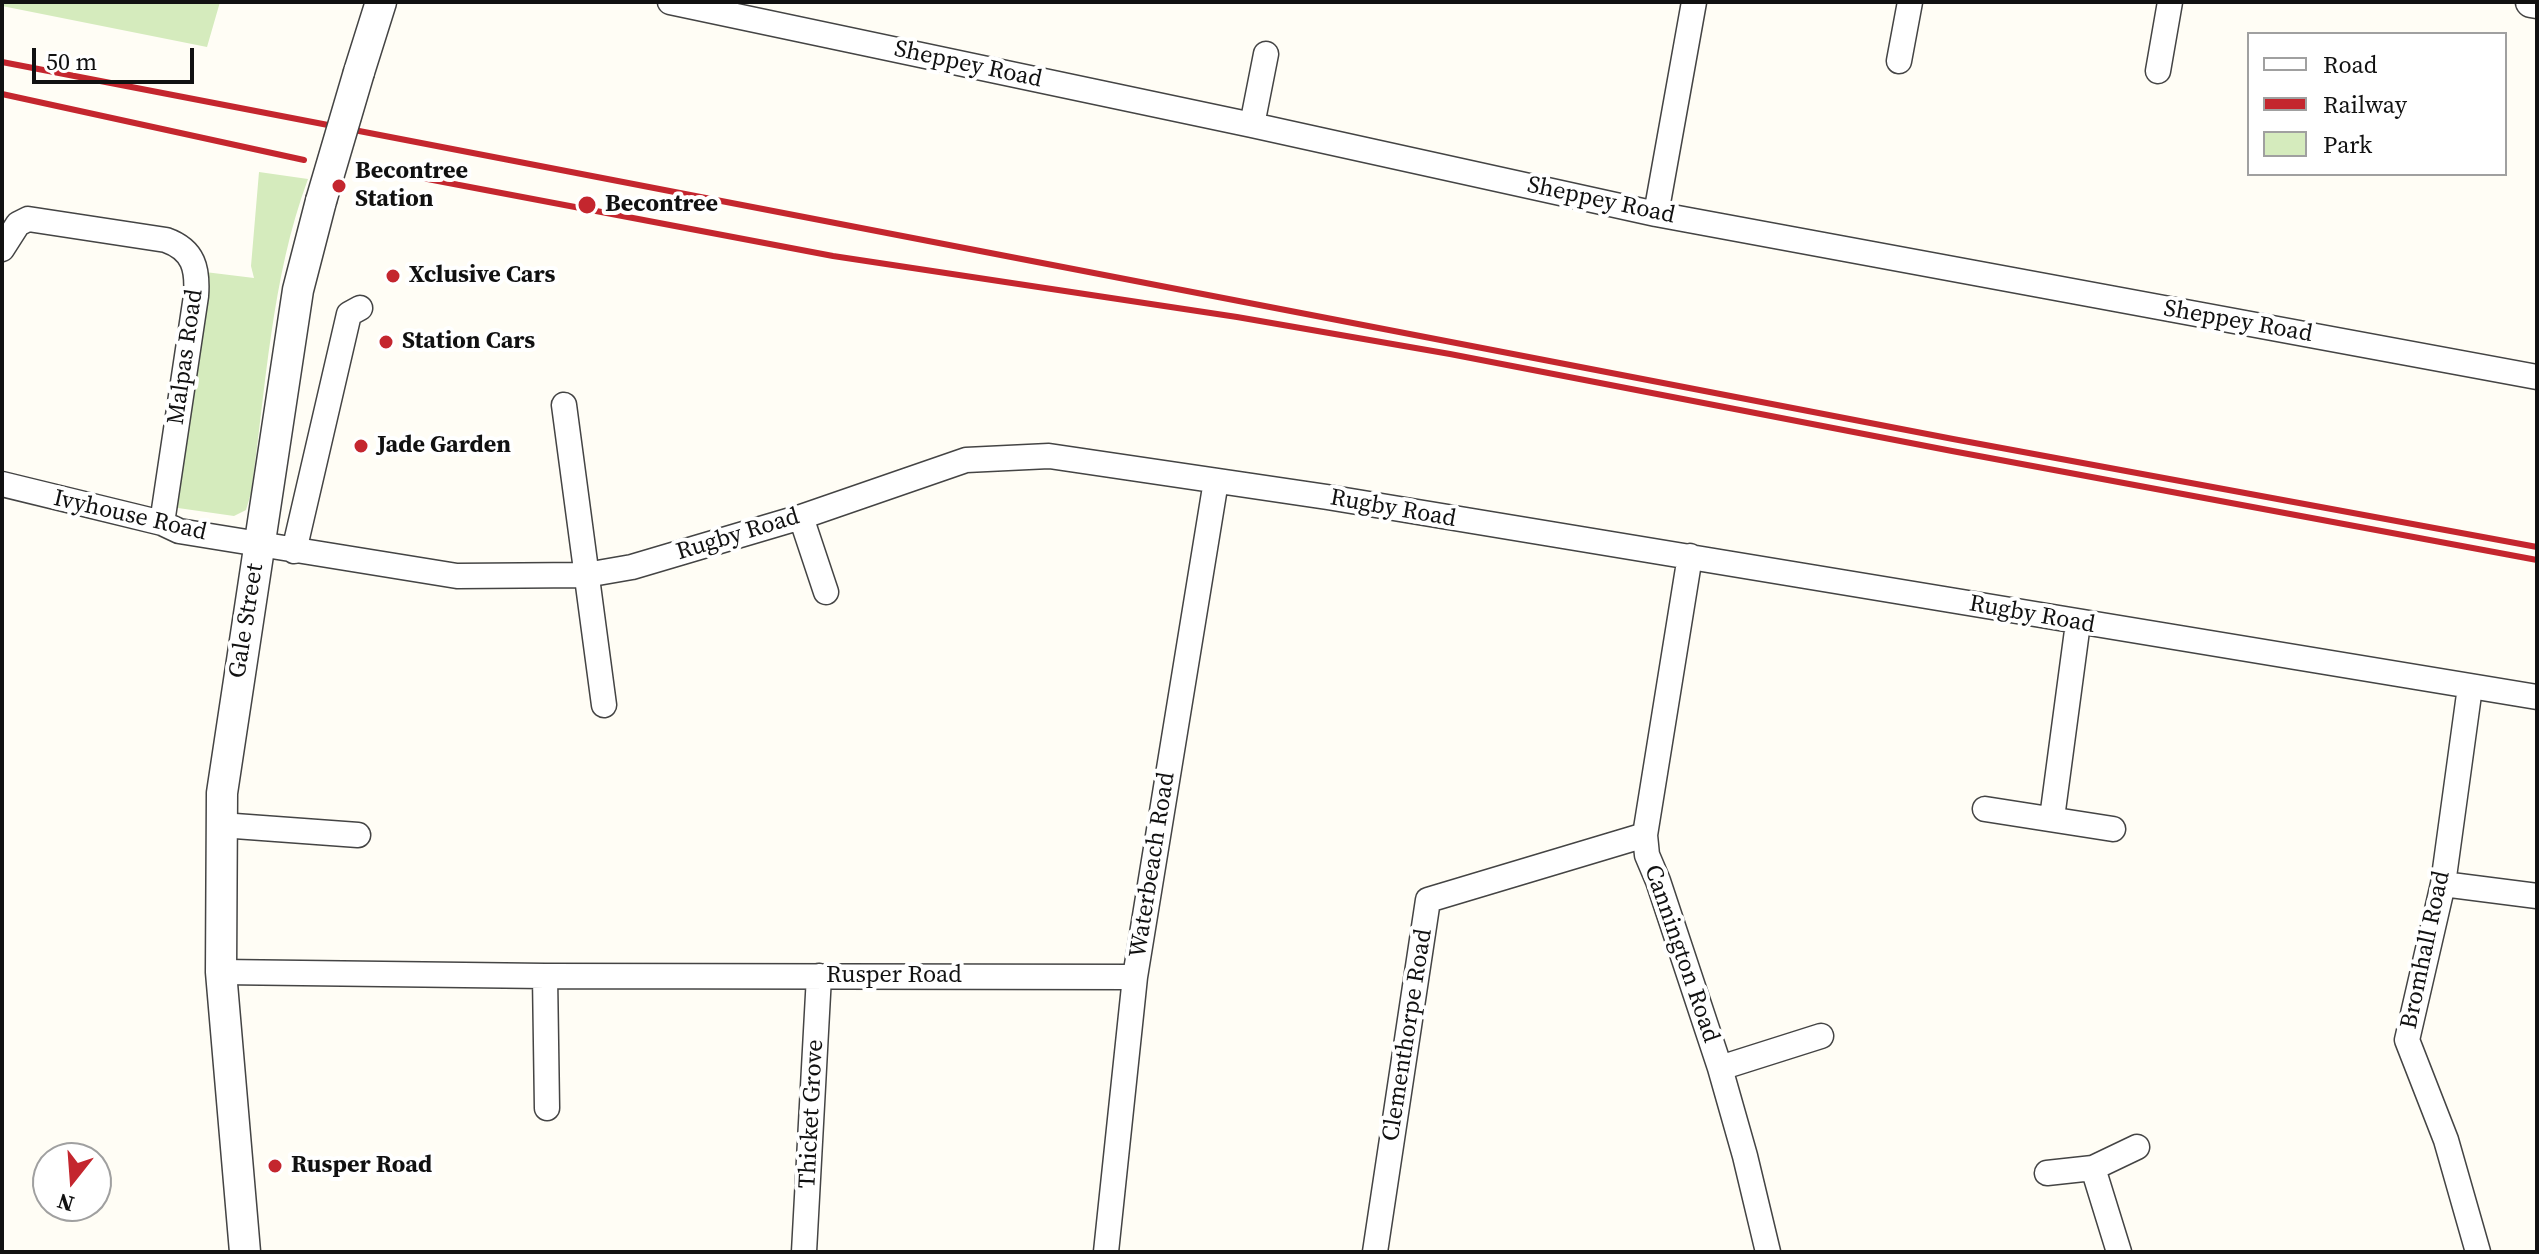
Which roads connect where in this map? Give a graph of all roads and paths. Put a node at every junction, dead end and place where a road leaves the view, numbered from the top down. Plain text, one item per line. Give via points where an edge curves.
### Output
1 (381, 2) edge
2 (1694, 2) edge
3 (1910, 2) edge
4 (2170, 2) edge
5 (679, 3) edge
6 (1266, 54) dead end
7 (1899, 61) dead end
8 (2158, 71) dead end
9 (1252, 125) junction
10 (1656, 214) junction
11 (2, 249) edge
12 (360, 308) dead end
13 (2537, 377) edge
14 (564, 405) dead end
15 (1216, 481) junction
16 (2, 484) edge
17 (801, 517) junction
18 (162, 523) junction
19 (258, 544) junction
20 (294, 551) junction
21 (1690, 556) junction
22 (586, 575) junction
23 (826, 592) dead end
24 (2078, 623) junction
25 (2470, 687) junction
26 (2537, 697) edge
27 (604, 705) dead end
28 (1985, 809) dead end
29 (2052, 818) junction
30 (221, 825) junction
31 (2113, 829) dead end
32 (358, 835) dead end
33 (1645, 835) junction
34 (2443, 884) junction
35 (2537, 896) edge
36 (221, 972) junction
37 (545, 976) junction
38 (819, 976) junction
39 (1135, 977) junction
40 (1821, 1036) dead end
41 (1720, 1068) junction
42 (547, 1108) dead end
43 (2137, 1147) dead end
44 (2093, 1168) junction
45 (2047, 1173) dead end
46 (1762, 1250) edge
47 (245, 1252) edge
48 (804, 1252) edge
49 (1106, 1252) edge
50 (1375, 1252) edge
51 (2119, 1252) edge
52 (2478, 1252) edge

1 - 19 street, Gale Street, bridge via 298,290
2 - 10 street
3 - 7 street
4 - 8 street
5 - 9 street, Sheppey Road
6 - 9 street
9 - 10 street, Sheppey Road
10 - 13 street, Sheppey Road
11 - 18 street, Malpas Road via 18,224 28,219 166,240 183,247 192,261 198,275 196,296
12 - 20 street, Gale Street via 349,314
14 - 22 street
15 - 17 street, Rugby Road via 1049,456 966,460
15 - 21 street, Rugby Road
15 - 39 street, Waterbeach Road
16 - 18 street, Ivyhouse Road
17 - 22 street, Rugby Road via 632,567
17 - 23 street
18 - 19 street, Ivyhouse Road via 179,531
19 - 20 street, Rugby Road
19 - 30 street, Gale Street
20 - 22 street, Rugby Road via 457,576
21 - 24 street, Rugby Road
21 - 33 street, Cannington Road
22 - 27 street
24 - 25 street, Rugby Road
24 - 29 street
25 - 26 street, Rugby Road
25 - 34 street, Bromhall Road
28 - 29 street
29 - 31 street
30 - 32 street
30 - 36 street, Gale Street
33 - 41 street, Cannington Road via 1647,855
33 - 50 street, Clementhorpe Road via 1428,900
34 - 35 street
34 - 52 street, Bromhall Road via 2407,1040 2446,1140
36 - 37 street, Rusper Road
36 - 47 street, Gale Street
37 - 38 street, Rusper Road
37 - 42 street
38 - 39 street, Rusper Road
38 - 48 street, Thicket Grove
39 - 49 street, Waterbeach Road
40 - 41 street
41 - 46 street, Cannington Road via 1745,1156
43 - 44 street
44 - 45 street
44 - 51 street

